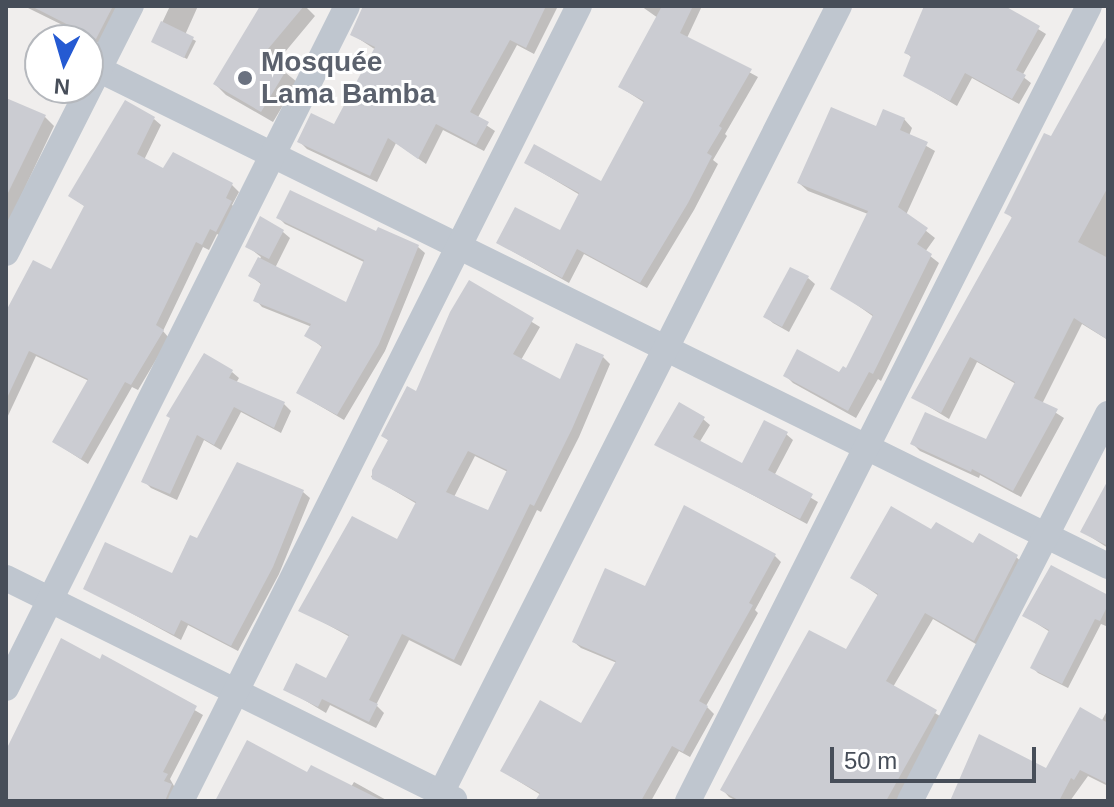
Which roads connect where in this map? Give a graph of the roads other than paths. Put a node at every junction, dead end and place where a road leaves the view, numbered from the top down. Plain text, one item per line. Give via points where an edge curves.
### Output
1 (131, 6) edge
2 (347, 6) edge
3 (579, 6) edge
4 (839, 6) edge
5 (1089, 6) edge
6 (104, 58) edge
7 (104, 72) edge
8 (80, 104) edge
9 (273, 155) junction
10 (458, 247) junction
11 (6, 253) edge
12 (664, 349) junction
13 (1108, 414) edge
14 (865, 448) junction
15 (1046, 534) junction
16 (1108, 566) edge
17 (6, 578) edge
18 (50, 599) junction
19 (6, 688) edge
20 (236, 691) junction
21 (445, 798) edge
22 (181, 801) edge
23 (688, 801) edge
24 (910, 801) edge

1 - 6 street
2 - 9 street
3 - 10 street
4 - 12 street
5 - 14 street
7 - 9 street
8 - 11 street
9 - 10 street
9 - 18 street
10 - 12 street
10 - 20 street
12 - 14 street
12 - 21 street
13 - 15 street
14 - 15 street
14 - 23 street
15 - 16 street
15 - 24 street
17 - 18 street
18 - 19 street
18 - 20 street
20 - 21 street
20 - 22 street

